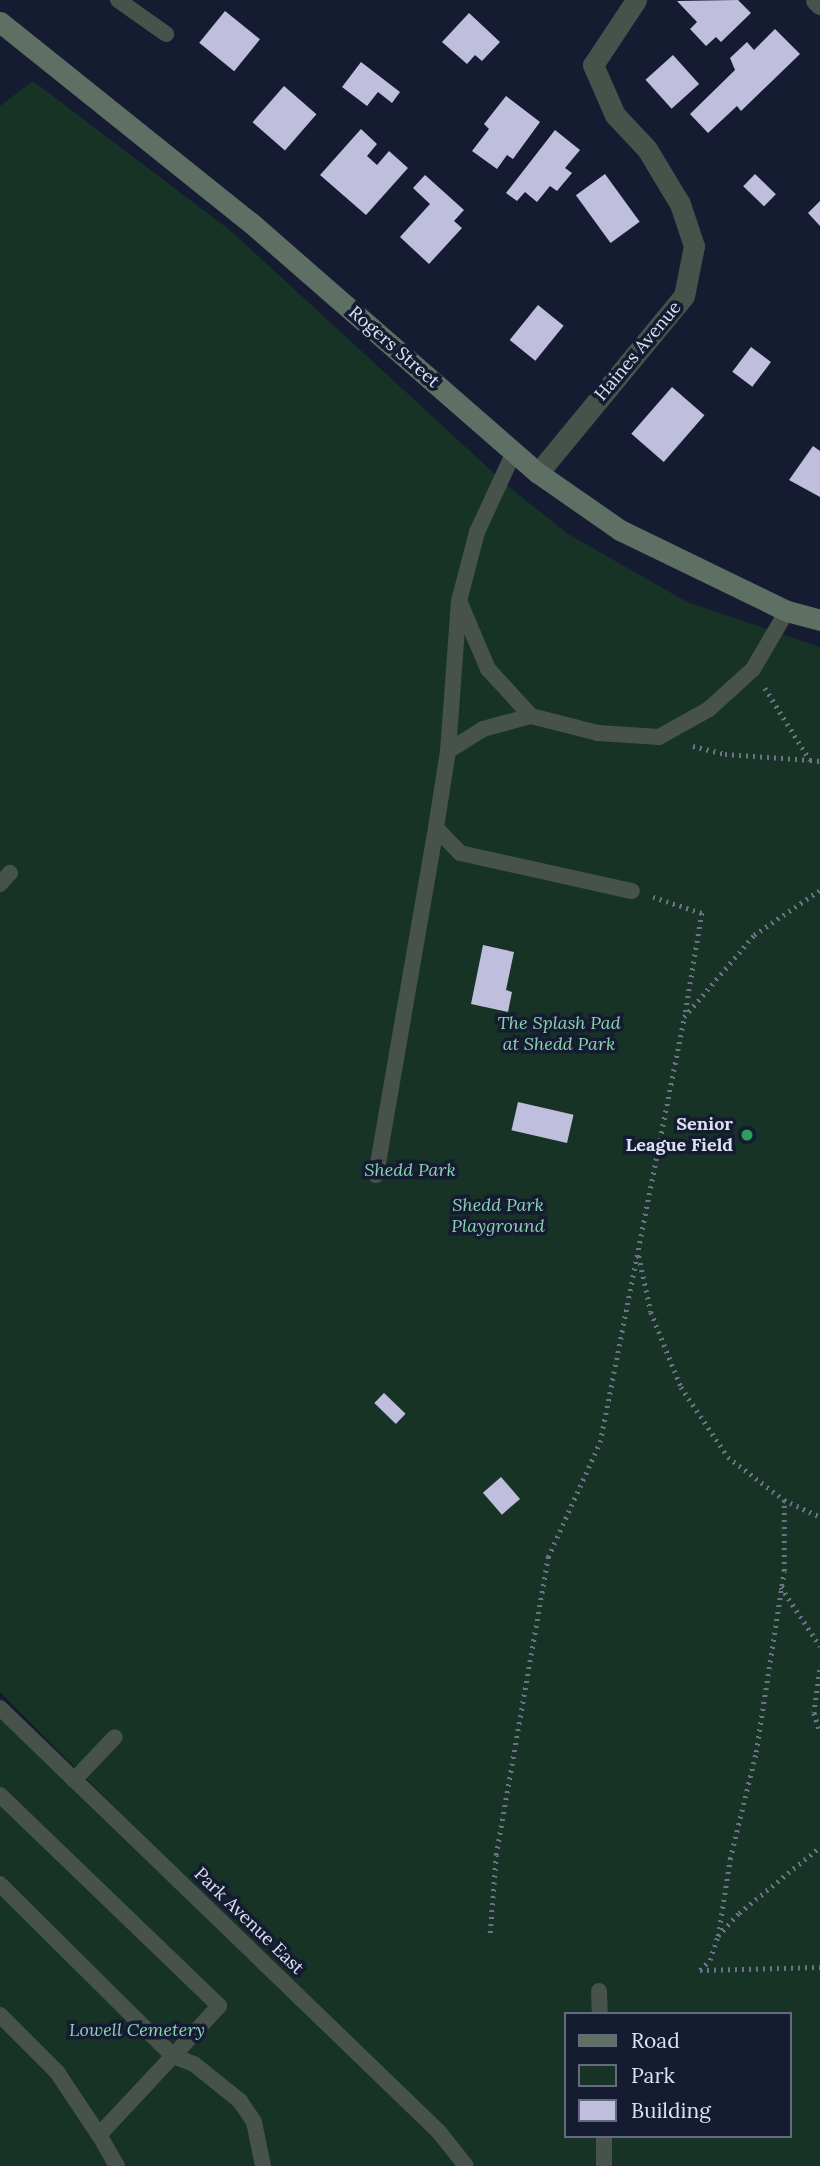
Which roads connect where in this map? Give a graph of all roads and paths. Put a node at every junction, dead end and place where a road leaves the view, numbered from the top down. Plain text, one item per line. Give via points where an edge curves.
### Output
1 (118, 0) edge
2 (636, 0) edge
3 (816, 0) edge
4 (820, 4) edge
5 (3, 31) edge
6 (166, 34) dead end
7 (514, 452) junction
8 (538, 473) junction
9 (459, 601) junction
10 (787, 611) junction
11 (820, 620) edge
12 (753, 669) junction
13 (531, 716) junction
14 (659, 737) junction
15 (448, 751) junction
16 (810, 760) junction
17 (820, 761) edge
18 (436, 828) junction
19 (820, 890) edge
20 (632, 891) joint
21 (684, 1017) junction
22 (376, 1175) dead end
23 (638, 1251) junction
24 (784, 1500) junction
25 (820, 1517) edge
26 (781, 1587) junction
27 (820, 1646) edge
28 (820, 1670) edge
29 (0, 1708) edge
30 (820, 1732) edge
31 (115, 1737) dead end
32 (74, 1780) junction
33 (0, 1795) edge
34 (820, 1847) edge
35 (0, 1884) edge
36 (490, 1933) dead end
37 (718, 1936) junction
38 (820, 1967) edge
39 (599, 1991) dead end
40 (600, 2012) edge
41 (0, 2015) edge
42 (173, 2056) junction
43 (99, 2135) junction
44 (604, 2138) edge
45 (117, 2166) edge
46 (263, 2166) edge
47 (466, 2166) edge
48 (604, 2166) edge

1 - 6 lane
2 - 8 street, Haines Avenue via 593,65 615,115 647,149 680,204 694,246 684,296
3 - 4 street
5 - 7 main road, Rogers Street via 250,222
7 - 8 main road, Rogers Street
7 - 9 lane via 477,532
8 - 10 main road, Rogers Street via 620,530
9 - 13 lane via 488,669
9 - 15 lane
10 - 11 main road, Rogers Street
10 - 12 lane
12 - 14 lane via 709,709
12 - 16 path
13 - 14 lane via 598,733
13 - 15 lane via 483,729
14 - 16 path via 725,754
15 - 18 lane
16 - 17 path
18 - 20 lane via 460,853
18 - 22 lane
19 - 21 path via 754,935
20 - 21 path via 702,913
21 - 23 path
23 - 24 path via 651,1312 681,1387 728,1457
23 - 36 path via 600,1442 548,1557 496,1856
24 - 25 path
24 - 26 path
26 - 27 path
26 - 37 path via 756,1752 730,1859
28 - 30 path via 814,1713
29 - 32 lane, Park Avenue East
31 - 32 lane
32 - 47 lane, Park Avenue East via 439,2132
33 - 42 lane via 219,2006
34 - 37 path via 738,1913
35 - 42 lane
37 - 38 path via 710,1960 700,1970
39 - 40 lane
41 - 43 lane via 57,2072
42 - 43 lane
42 - 46 lane via 203,2070 240,2101 254,2122
43 - 45 lane
44 - 48 lane

